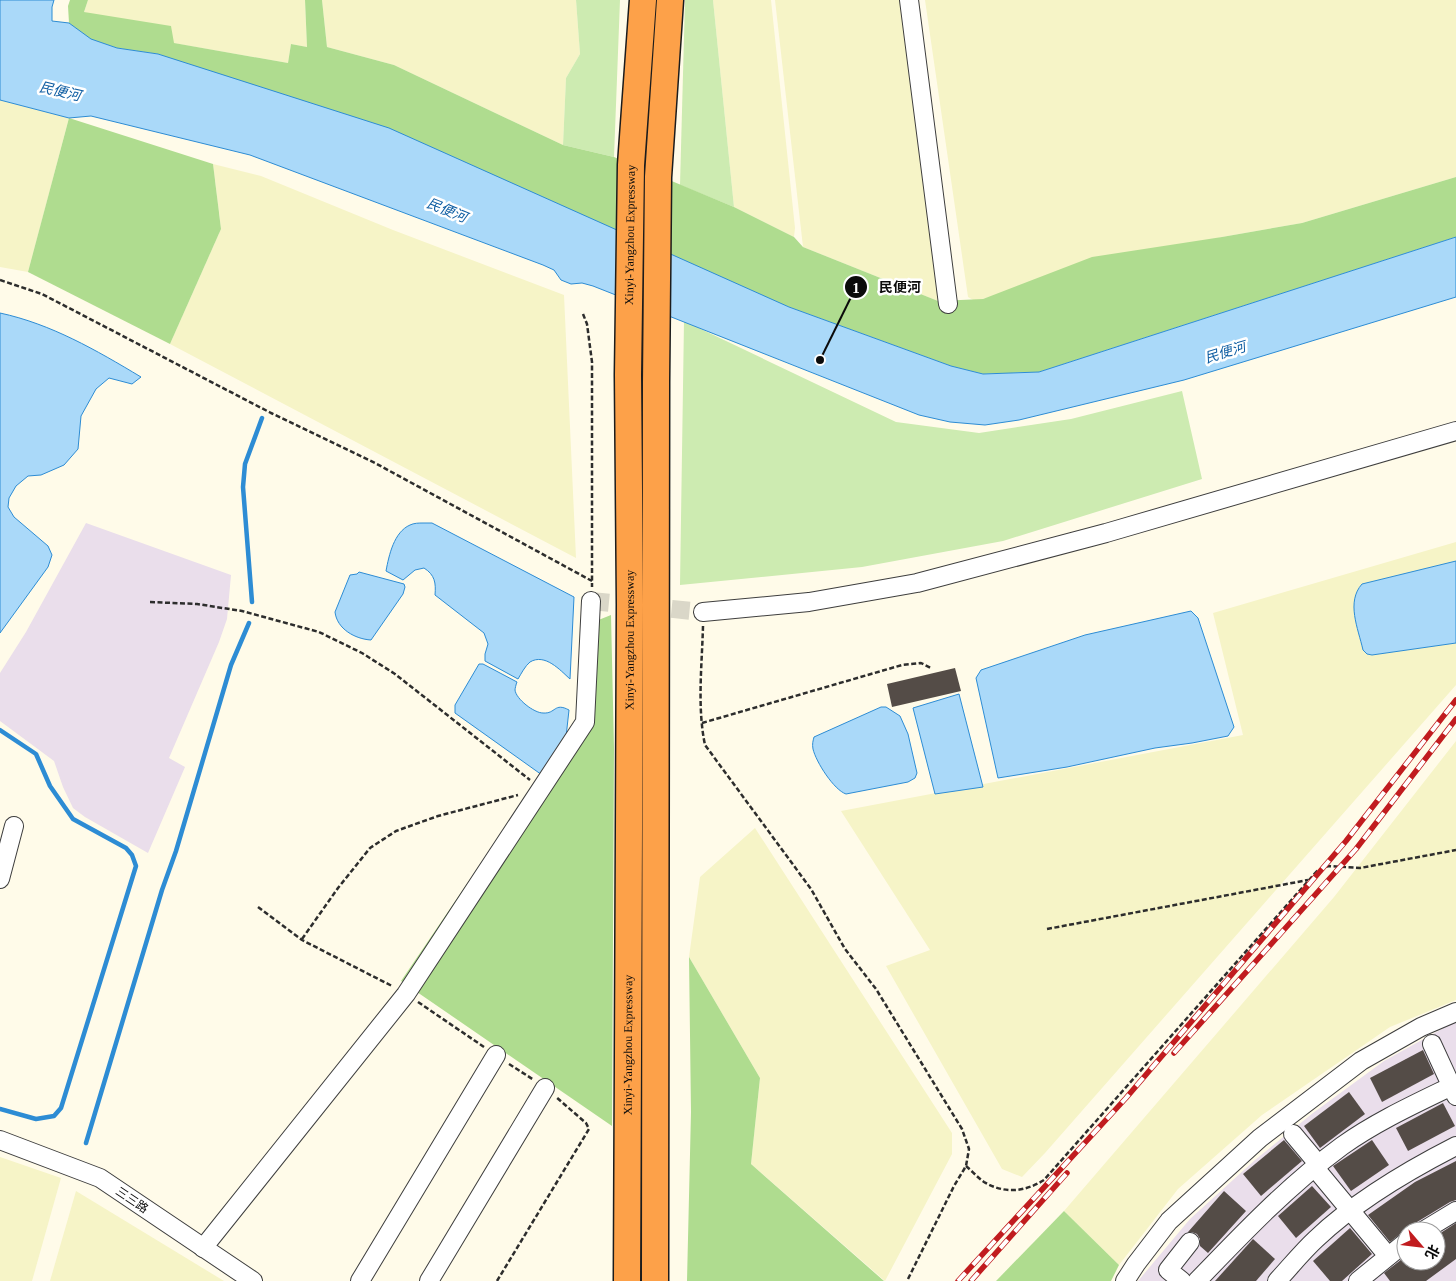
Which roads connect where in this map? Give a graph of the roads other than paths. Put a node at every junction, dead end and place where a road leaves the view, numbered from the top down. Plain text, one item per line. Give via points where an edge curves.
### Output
1 (642, 0) edge
2 (670, 0) edge
3 (909, 0) edge
4 (948, 304) dead end
5 (1456, 431) edge
6 (591, 602) road end
7 (703, 612) tunnel mouth
8 (14, 826) dead end
9 (0, 879) edge
10 (1456, 1012) edge
11 (1432, 1044) dead end
12 (496, 1055) road end
13 (545, 1088) road end
14 (1455, 1089) edge
15 (1294, 1134) dead end
16 (0, 1140) edge
17 (1456, 1146) edge
18 (1317, 1166) junction
19 (1351, 1210) junction
20 (1456, 1211) edge
21 (1440, 1221) edge
22 (1190, 1242) dead end
23 (203, 1248) junction
24 (1396, 1250) edge
25 (1388, 1256) junction
26 (1365, 1278) edge
27 (253, 1281) edge
28 (360, 1281) edge
29 (429, 1281) edge
30 (627, 1281) edge
31 (655, 1281) edge
32 (1125, 1281) edge
33 (1182, 1281) edge
34 (1197, 1281) edge
35 (1277, 1281) edge

1 - 30 highway, Xinyi-Yangzhou Expressway via 631,165 628,375
2 - 31 highway, Xinyi-Yangzhou Expressway via 658,177
3 - 4 street
5 - 7 street via 1106,533 917,583 809,602
6 - 23 street via 585,722 406,994
8 - 9 street
10 - 32 street via 1421,1027 1361,1061 1260,1138 1169,1221
11 - 14 street
12 - 28 street
13 - 29 street
14 - 18 street via 1394,1114
15 - 18 street
16 - 23 street, 三三路 via 100,1178
17 - 19 street via 1428,1160
18 - 19 street
18 - 34 street via 1250,1226
19 - 25 street
19 - 35 street via 1316,1239
20 - 21 street
22 - 33 street via 1168,1270
23 - 27 street, 三三路
24 - 25 street
25 - 26 street

